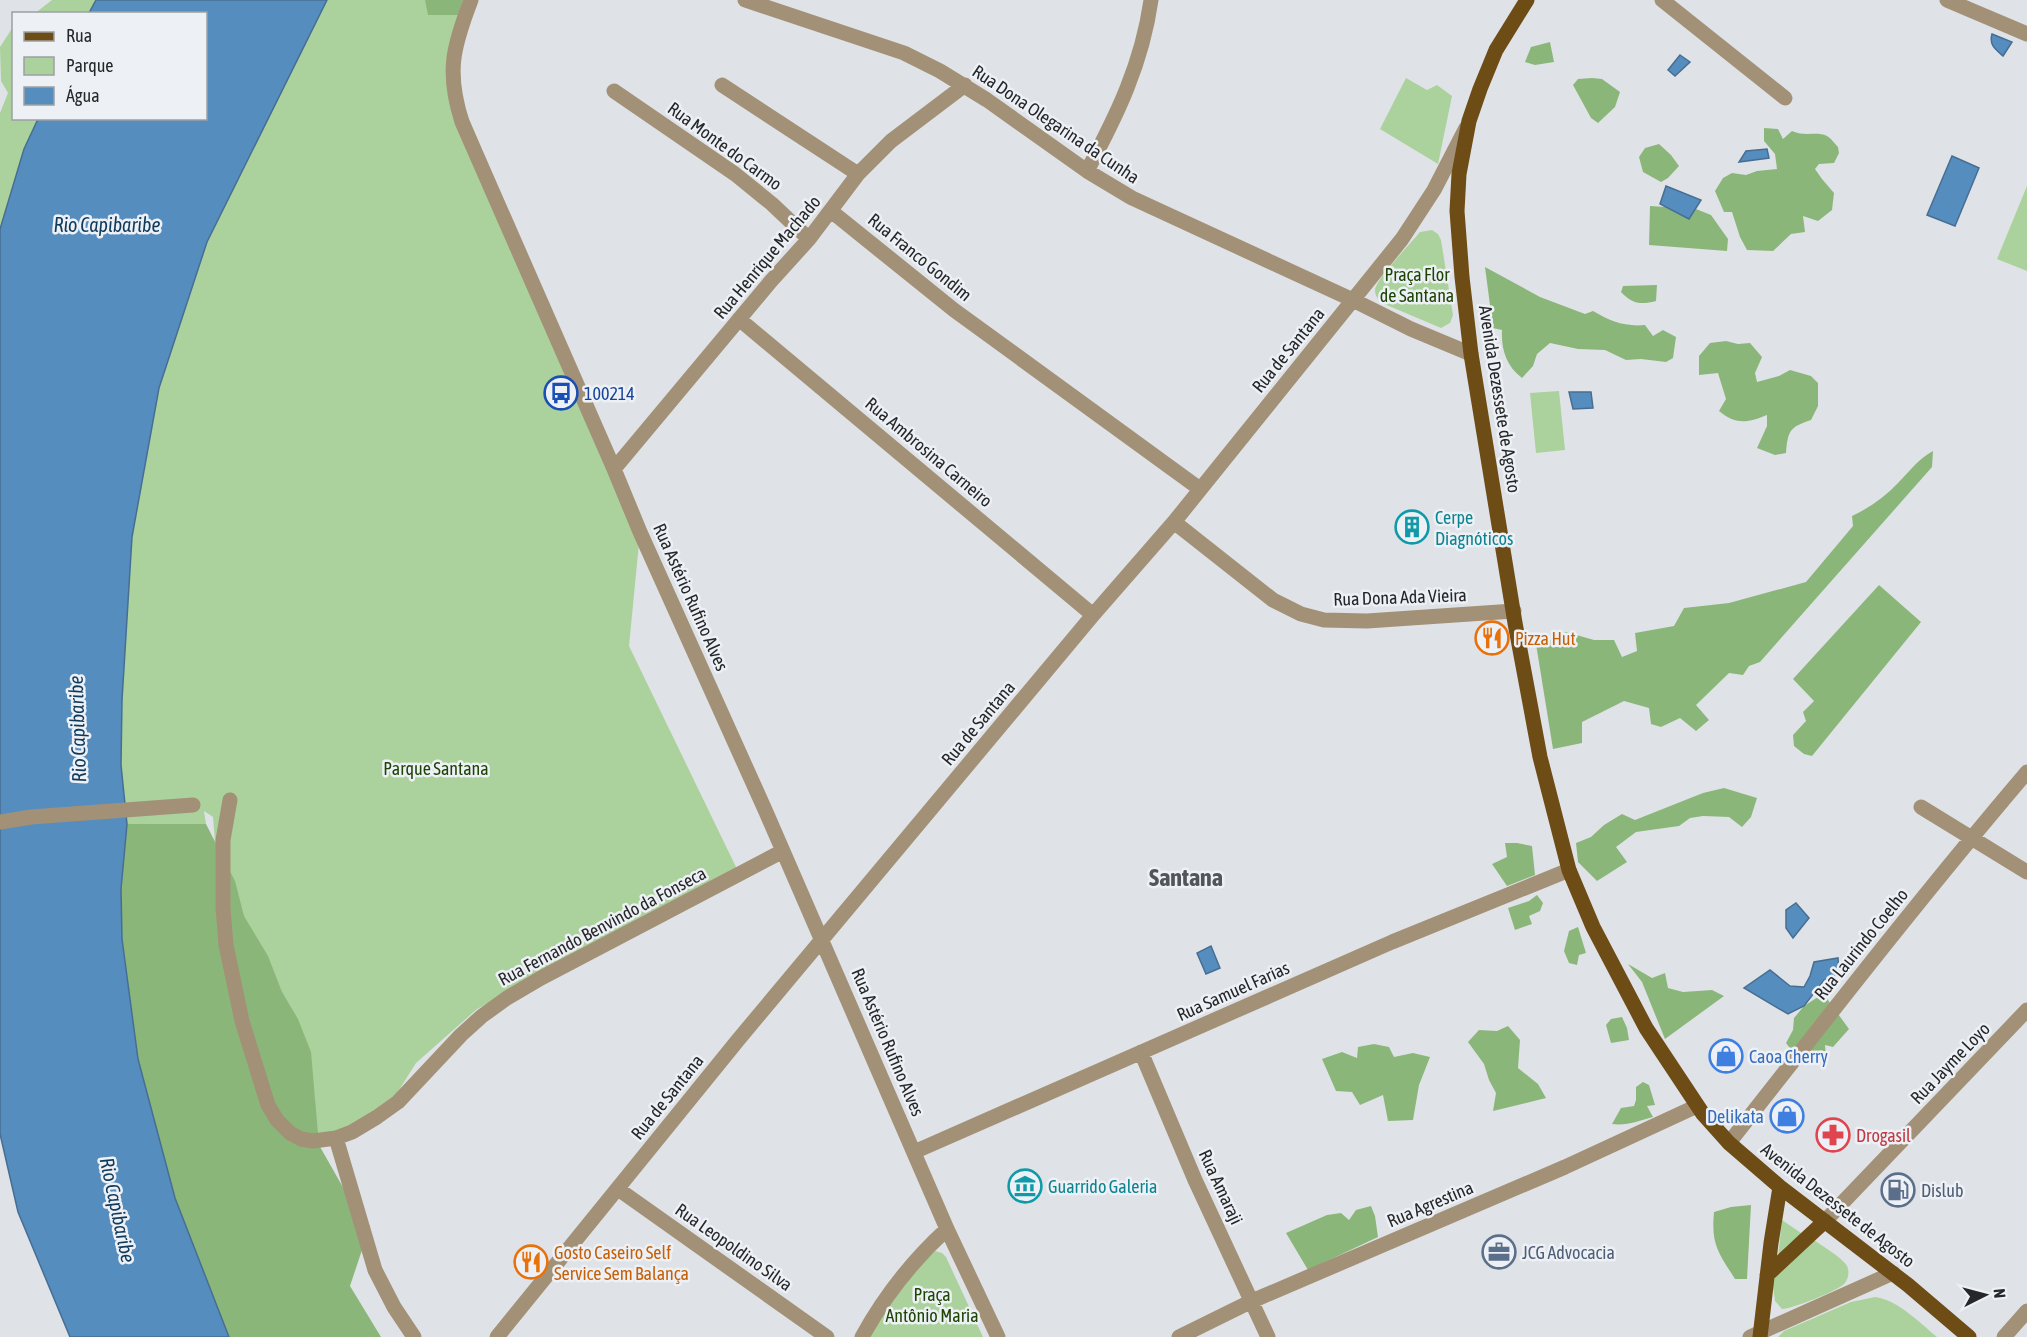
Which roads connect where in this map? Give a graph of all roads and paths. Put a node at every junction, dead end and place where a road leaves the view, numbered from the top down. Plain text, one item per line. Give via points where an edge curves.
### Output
1 (471, 0) edge
2 (745, 0) edge
3 (1150, 0) edge
4 (1527, 0) edge
5 (1662, 0) edge
6 (1947, 0) edge
7 (2027, 34) edge
8 (964, 85) junction
9 (722, 86) dead end
10 (614, 91) dead end
11 (1785, 98) dead end
12 (1469, 121) junction
13 (1086, 171) junction
14 (858, 174) junction
15 (831, 211) junction
16 (809, 239) junction
17 (1353, 300) junction
18 (739, 319) junction
19 (1471, 354) junction
20 (615, 470) junction
21 (1200, 489) junction
22 (1174, 522) junction
23 (1514, 611) junction
24 (1093, 615) junction
25 (2027, 772) edge
26 (230, 800) dead end
27 (193, 804) dead end
28 (1921, 807) dead end
29 (0, 822) edge
30 (1970, 838) junction
31 (783, 851) junction
32 (1569, 870) junction
33 (2027, 872) edge
34 (822, 940) junction
35 (2027, 1010) edge
36 (1141, 1052) junction
37 (1697, 1106) junction
38 (336, 1138) junction
39 (1729, 1143) junction
40 (914, 1152) junction
41 (1780, 1187) junction
42 (618, 1189) junction
43 (1826, 1221) junction
44 (946, 1229) junction
45 (1893, 1273) junction
46 (1767, 1275) junction
47 (1252, 1301) junction
48 (2027, 1311) edge
49 (1757, 1335) edge
50 (414, 1337) edge
51 (497, 1337) edge
52 (827, 1337) edge
53 (862, 1337) edge
54 (998, 1337) edge
55 (1179, 1337) edge
56 (1268, 1337) edge
57 (1969, 1337) edge
58 (2004, 1337) edge

1 - 20 street, Rua Astério Rufino Alves via 455,52 455,101
2 - 8 street, Rua Dona Olegarina da Cunha via 904,53
3 - 13 street via 1135,71
4 - 12 main road, Avenida Dezessete de Agosto via 1496,50
5 - 11 street
6 - 7 street
8 - 13 street, Rua Dona Olegarina da Cunha
8 - 14 street, Rua Henrique Machado via 891,141
9 - 14 street
10 - 16 street, Rua Monte do Carmo via 735,174
12 - 17 street, Rua de Santana via 1434,190 1402,239
12 - 19 main road, Avenida Dezessete de Agosto via 1458,174 1457,211
13 - 17 street, Rua Dona Olegarina da Cunha via 1132,198
14 - 15 street, Rua Henrique Machado
15 - 16 street, Rua Henrique Machado
15 - 21 street, Rua Franco Gondim via 954,310
16 - 18 street, Rua Henrique Machado
17 - 19 street, Rua Dona Olegarina da Cunha
17 - 21 street, Rua de Santana
18 - 20 street, Rua Henrique Machado
18 - 24 street, Rua Ambrosina Carneiro
19 - 23 main road, Avenida Dezessete de Agosto
20 - 31 street, Rua Astério Rufino Alves
21 - 22 street, Rua de Santana
22 - 23 street, Rua Dona Ada Vieira via 1273,600 1301,614 1324,620 1367,621
22 - 24 street, Rua de Santana
23 - 32 main road, Avenida Dezessete de Agosto via 1540,757
24 - 34 street, Rua de Santana
25 - 30 street, Rua Laurindo Coelho
26 - 38 street, Rua Fernando Benvindo da Fonseca via 223,840 226,945 242,1021 261,1084 268,1105 290,1133 313,1141
27 - 29 street
28 - 30 street
30 - 33 street
30 - 39 street, Rua Laurindo Coelho
31 - 34 street, Rua Astério Rufino Alves
31 - 38 street, Rua Fernando Benvindo da Fonseca via 507,998 461,1035 398,1102
32 - 36 street, Rua Samuel Farias via 1392,942
32 - 37 main road, Avenida Dezessete de Agosto via 1593,927 1647,1028
34 - 40 street, Rua Astério Rufino Alves
34 - 42 street, Rua de Santana
35 - 43 street, Rua Jayme Loyo
36 - 40 street, Rua Samuel Farias
36 - 47 street, Rua Amaraji
37 - 39 main road, Avenida Dezessete de Agosto
37 - 47 street, Rua Agrestina
38 - 50 street via 375,1270
39 - 41 main road, Avenida Dezessete de Agosto
40 - 44 street, Rua Astério Rufino Alves
41 - 43 main road, Avenida Dezessete de Agosto
41 - 46 main road
42 - 51 street, Rua de Santana
42 - 52 street, Rua Leopoldino Silva
43 - 45 main road, Avenida Dezessete de Agosto
43 - 46 main road
44 - 53 street via 903,1275
44 - 54 street, Rua Astério Rufino Alves
45 - 49 street
45 - 57 main road, Avenida Dezessete de Agosto
46 - 49 main road
47 - 55 street, Rua Agrestina
47 - 56 street, Rua Amaraji
48 - 58 street

